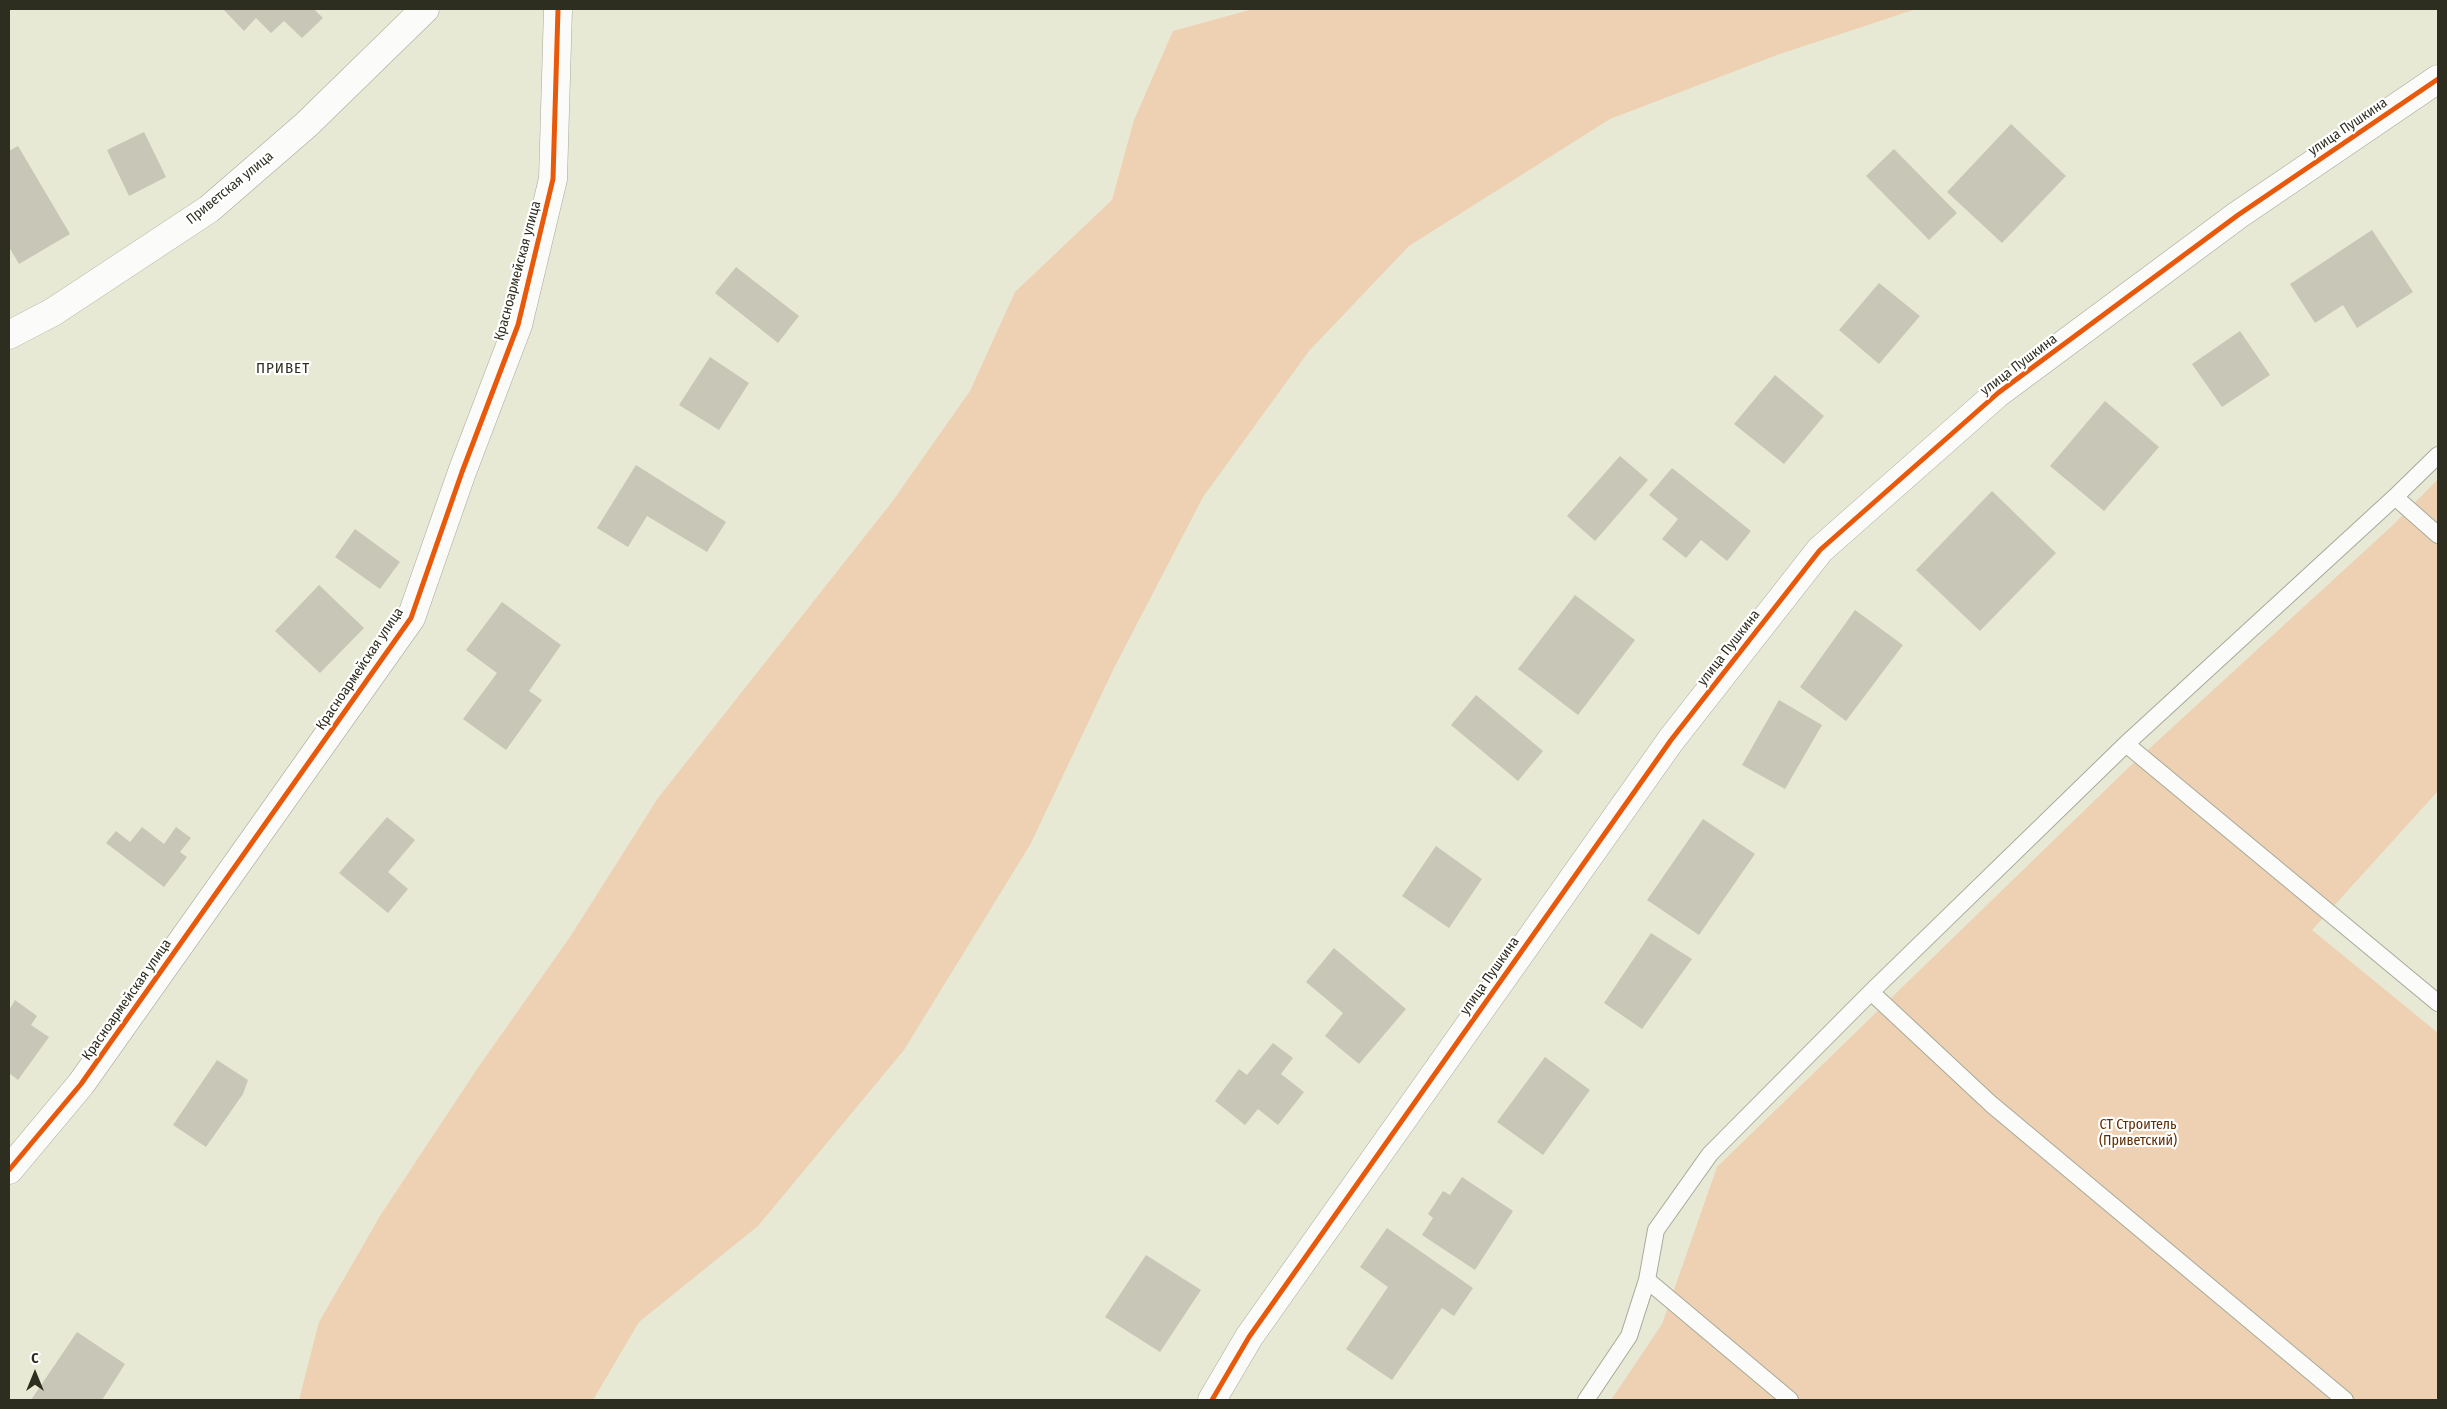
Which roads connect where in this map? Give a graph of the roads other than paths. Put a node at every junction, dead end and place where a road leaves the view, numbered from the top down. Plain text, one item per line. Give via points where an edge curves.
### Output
1 (425, 9) edge
2 (558, 9) edge
3 (2438, 79) edge
4 (9, 335) edge
5 (2438, 455) edge
6 (2395, 497) junction
7 (2438, 536) edge
8 (2126, 744) junction
9 (1871, 992) junction
10 (2438, 1003) edge
11 (9, 1170) edge
12 (1647, 1280) junction
13 (1212, 1400) edge
14 (1586, 1400) edge
15 (1790, 1400) edge
16 (2345, 1400) edge

1 - 4 street, Приветская улица via 306,125 209,209 53,312
2 - 11 street, Красноармейская улица via 553,179 549,197 518,325 411,618 81,1084
3 - 13 street, улица Пушкина via 2238,215 1998,393 1820,550 1665,748 1249,1337
5 - 6 lane
6 - 7 lane
6 - 8 lane
8 - 9 lane
8 - 10 lane
9 - 12 lane via 1710,1154 1656,1230
9 - 16 lane via 1991,1104
12 - 14 lane via 1629,1336
12 - 15 lane

